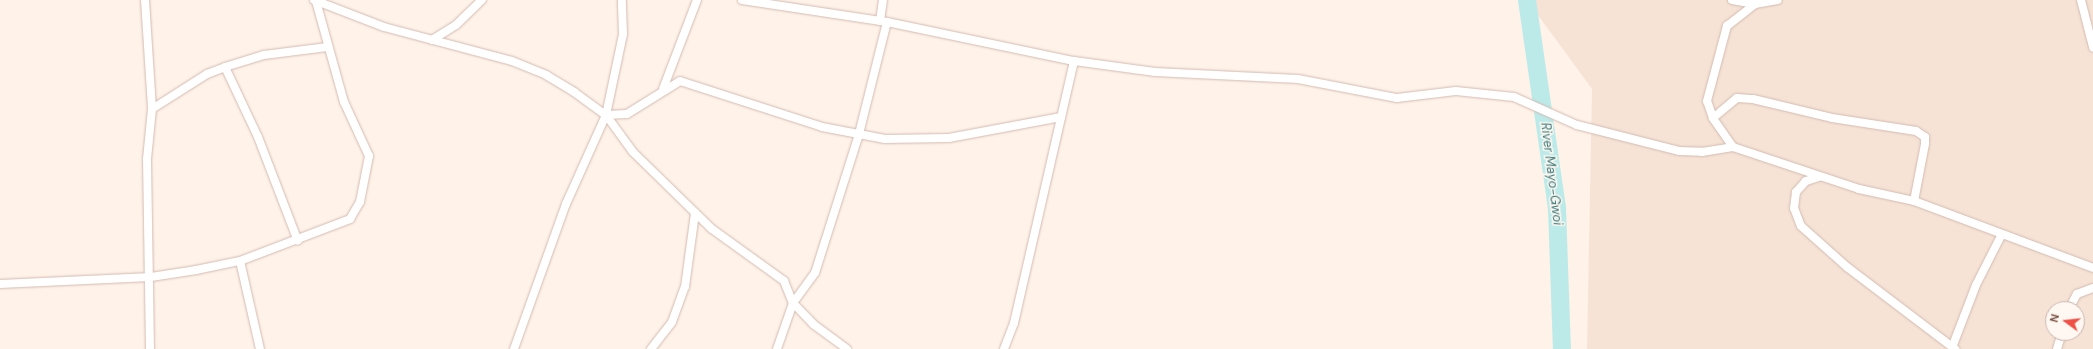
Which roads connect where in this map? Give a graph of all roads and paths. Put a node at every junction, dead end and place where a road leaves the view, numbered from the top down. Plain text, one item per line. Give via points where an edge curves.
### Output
1 (145, 0) edge
2 (315, 0) edge
3 (482, 0) edge
4 (622, 0) edge
5 (698, 0) edge
6 (742, 0) edge
7 (883, 0) edge
8 (1732, 0) edge
9 (1778, 0) edge
10 (2081, 0) edge
11 (766, 2) edge
12 (1754, 4) junction
13 (884, 21) junction
14 (432, 40) junction
15 (2093, 47) edge
16 (328, 48) junction
17 (1074, 61) junction
18 (225, 67) junction
19 (663, 90) junction
20 (152, 108) junction
21 (606, 115) junction
22 (1061, 117) junction
23 (1713, 118) junction
24 (859, 134) junction
25 (1733, 147) junction
26 (1819, 177) junction
27 (1914, 202) junction
28 (695, 213) junction
29 (2001, 236) junction
30 (298, 241) junction
31 (240, 261) junction
32 (2093, 268) edge
33 (151, 277) junction
34 (0, 284) edge
35 (2093, 288) edge
36 (2073, 301) edge
37 (793, 303) junction
38 (1954, 347) edge
39 (150, 349) edge
40 (260, 349) edge
41 (514, 349) edge
42 (652, 349) edge
43 (777, 349) edge
44 (847, 349) edge
45 (1004, 349) edge

1 - 20 street
2 - 14 street via 364,20
2 - 16 street
3 - 14 street via 456,25
4 - 21 street via 623,34
5 - 19 street
6 - 11 street
7 - 13 street
8 - 12 street
9 - 12 street
10 - 15 street
11 - 13 street
12 - 23 street via 1727,26 1721,39 1707,101
13 - 17 street
13 - 24 street
14 - 21 street via 512,62 546,75
16 - 18 street via 264,55
16 - 30 street via 344,102 366,149 368,164 356,213 339,225
17 - 22 street
17 - 25 street via 1189,76 1229,74 1298,79 1397,98 1485,91 1514,97 1577,125 1679,151 1702,152
18 - 20 street via 207,74
18 - 30 street via 258,137
19 - 21 street via 627,114
19 - 24 street via 680,81 695,84 822,127
20 - 33 street via 147,159
21 - 28 street via 633,152
21 - 41 street via 566,204
22 - 24 street via 949,138 885,139
22 - 45 street via 1014,323
23 - 25 street
23 - 27 street via 1737,98 1753,99 1832,118 1916,131 1925,137 1925,144
24 - 37 street via 815,273
25 - 26 street
26 - 27 street
26 - 38 street via 1806,181 1796,192 1794,208 1801,226 1847,267
27 - 29 street
28 - 37 street via 784,281
28 - 42 street via 685,287 672,322
29 - 32 street
29 - 38 street via 1976,285
30 - 31 street
31 - 33 street
31 - 40 street
33 - 34 street
33 - 39 street
35 - 36 street via 2076,294
37 - 43 street
37 - 44 street via 813,324

